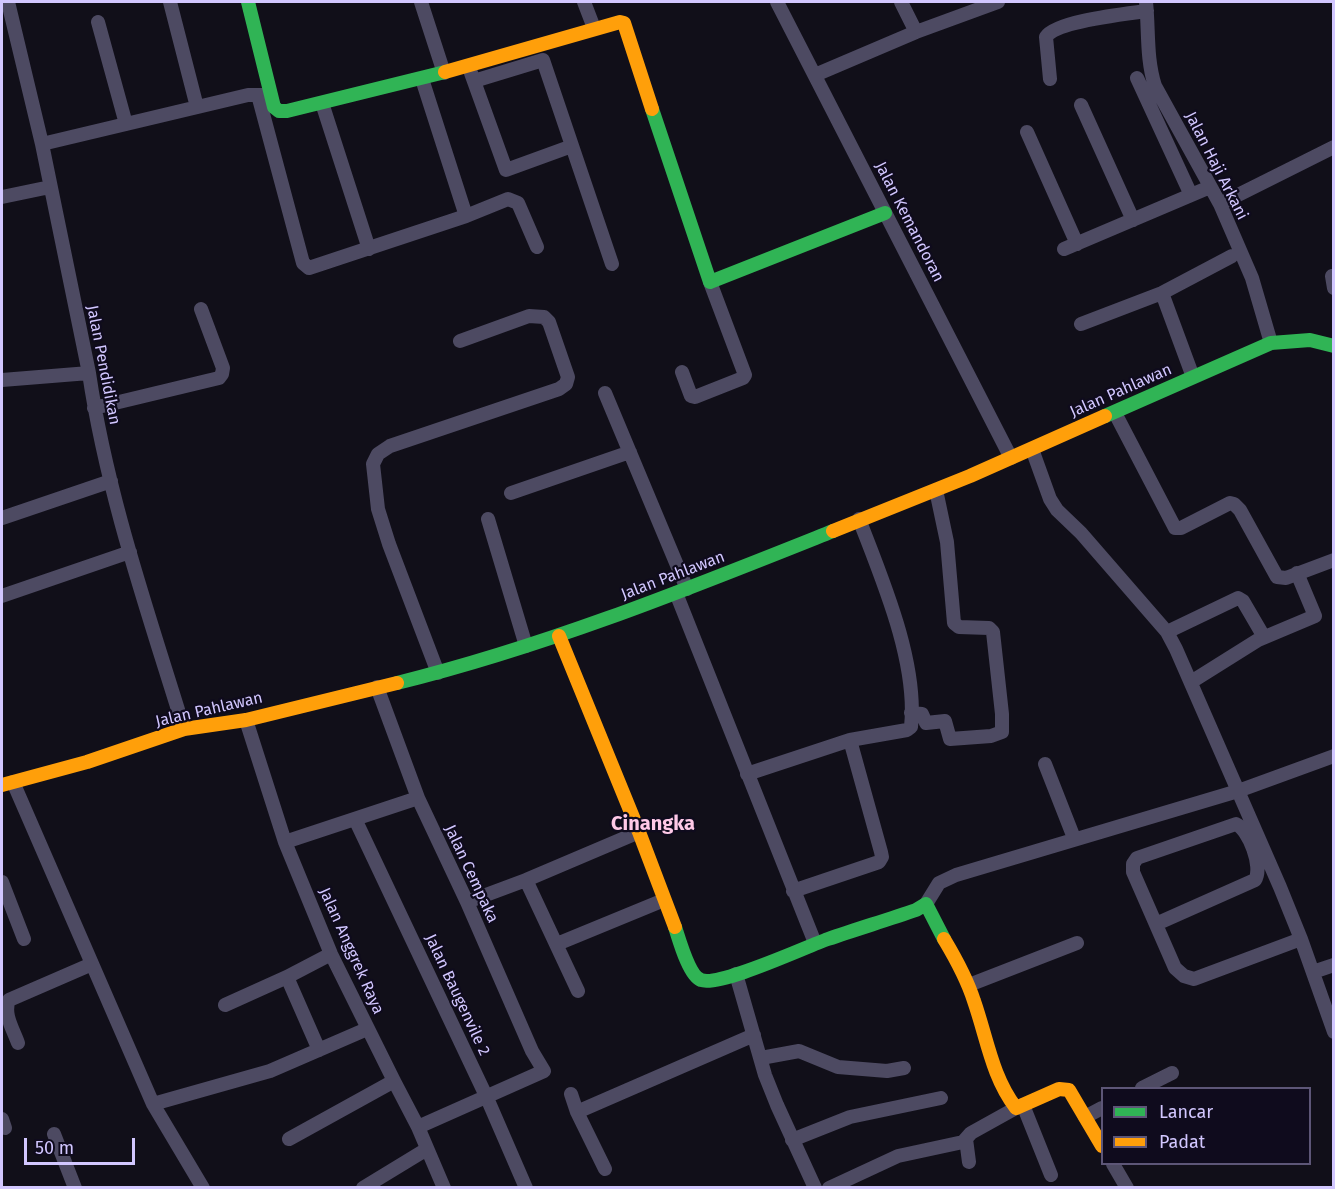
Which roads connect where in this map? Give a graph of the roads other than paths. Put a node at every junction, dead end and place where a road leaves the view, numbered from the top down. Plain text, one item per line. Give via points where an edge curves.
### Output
1 (8, 2) edge
2 (170, 2) edge
3 (248, 2) edge
4 (421, 2) edge
5 (584, 2) edge
6 (777, 2) edge
7 (901, 2) edge
8 (988, 3) edge
9 (1146, 6) edge
10 (98, 22) dead end
11 (594, 28) junction
12 (916, 32) junction
13 (468, 65) junction
14 (444, 73) junction
15 (815, 75) junction
16 (1137, 78) dead end
17 (422, 79) junction
18 (1050, 79) dead end
19 (474, 81) junction
20 (265, 95) junction
21 (322, 103) junction
22 (1081, 105) dead end
23 (198, 107) junction
24 (126, 124) junction
25 (1027, 132) dead end
26 (42, 144) junction
27 (572, 146) junction
28 (1334, 147) edge
29 (50, 187) junction
30 (1210, 187) junction
31 (1191, 195) junction
32 (2, 197) edge
33 (1220, 204) junction
34 (885, 213) junction
35 (466, 216) junction
36 (1133, 220) junction
37 (537, 247) dead end
38 (369, 249) junction
39 (1232, 256) dead end
40 (612, 264) dead end
41 (710, 282) junction
42 (1162, 294) junction
43 (201, 309) dead end
44 (1081, 324) dead end
45 (460, 341) dead end
46 (1271, 344) junction
47 (1334, 346) edge
48 (682, 372) dead end
49 (89, 373) junction
50 (1193, 376) junction
51 (2, 380) edge
52 (605, 393) dead end
53 (94, 408) junction
54 (1115, 413) junction
55 (1032, 449) junction
56 (630, 452) junction
57 (1011, 458) junction
58 (111, 481) junction
59 (936, 490) junction
60 (511, 493) dead end
61 (2, 518) edge
62 (488, 519) dead end
63 (859, 519) junction
64 (130, 552) junction
65 (1334, 560) edge
66 (1297, 573) junction
67 (682, 591) junction
68 (2, 596) edge
69 (1167, 632) junction
70 (560, 636) junction
71 (1264, 637) junction
72 (526, 646) junction
73 (438, 673) junction
74 (1191, 681) junction
75 (378, 687) junction
76 (911, 713) junction
77 (246, 720) junction
78 (184, 729) junction
79 (850, 740) junction
80 (1334, 756) edge
81 (1045, 764) dead end
82 (747, 774) junction
83 (7, 783) edge
84 (1238, 791) junction
85 (418, 798) junction
86 (355, 819) junction
87 (639, 832) junction
88 (1074, 838) junction
89 (285, 842) junction
90 (526, 880) junction
91 (2, 882) edge
92 (793, 891) junction
93 (664, 900) junction
94 (467, 902) junction
95 (926, 904) junction
96 (1156, 924) junction
97 (24, 939) dead end
98 (1301, 939) junction
99 (815, 943) junction
100 (1077, 943) dead end
101 (557, 944) junction
102 (332, 954) junction
103 (92, 964) junction
104 (1334, 965) edge
105 (1313, 972) junction
106 (736, 974) junction
107 (287, 977) junction
108 (969, 985) junction
109 (578, 991) dead end
110 (225, 1005) dead end
111 (367, 1029) junction
112 (1334, 1032) edge
113 (754, 1035) junction
114 (18, 1042) dead end
115 (319, 1050) junction
116 (761, 1058) junction
117 (904, 1068) dead end
118 (1172, 1074) dead end
119 (394, 1081) junction
120 (1146, 1087) edge
121 (571, 1094) dead end
122 (487, 1098) junction
123 (941, 1098) dead end
124 (153, 1104) junction
125 (1020, 1107) junction
126 (1101, 1109) edge
127 (577, 1112) junction
128 (1085, 1117) junction
129 (418, 1127) junction
130 (54, 1134) dead end
131 (289, 1139) dead end
132 (966, 1139) junction
133 (792, 1140) junction
134 (1101, 1144) edge
135 (428, 1149) junction
136 (969, 1162) dead end
137 (1114, 1165) edge
138 (606, 1169) dead end
139 (1051, 1175) dead end
140 (75, 1188) edge
141 (203, 1188) edge
142 (363, 1188) edge
143 (444, 1188) edge
144 (526, 1188) edge
145 (815, 1188) edge
146 (829, 1188) edge
147 (1127, 1188) edge

1 - 26 street, Jalan Pendidikan
2 - 23 street
3 - 20 street
4 - 14 street
5 - 11 street
6 - 15 street, Jalan Kemandoran
7 - 12 street
8 - 12 street
9 - 18 street via 1050,32 1046,37
9 - 30 street, Jalan Haji Arkani via 1148,55 1155,86
10 - 24 street
11 - 13 street
11 - 41 street via 620,22 626,27
12 - 15 street
13 - 14 street
13 - 19 street
14 - 17 street
15 - 34 street, Jalan Kemandoran
16 - 31 street
17 - 21 street
17 - 35 street
19 - 27 street via 543,60
19 - 27 street via 506,170
20 - 21 street via 279,111
20 - 23 street
20 - 38 street via 303,263 309,268
21 - 38 street
22 - 36 street
23 - 24 street
24 - 26 street
25 - 36 street via 1070,247
26 - 29 street, Jalan Pendidikan
27 - 40 street
28 - 33 street
29 - 32 street
29 - 49 street, Jalan Pendidikan
30 - 31 street
30 - 33 street, Jalan Haji Arkani
31 - 36 street
33 - 46 street, Jalan Haji Arkani via 1252,278
34 - 41 street
34 - 57 street, Jalan Kemandoran
35 - 37 street via 508,199 518,203
35 - 38 street
39 - 42 street
41 - 48 street via 745,375 695,397 691,396
42 - 44 street
42 - 50 street
43 - 53 street via 223,368 219,378
45 - 73 street via 529,316 544,317 568,377 559,389 390,446 378,454 373,464 378,509
46 - 47 street, Jalan Pahlawan via 1305,339
46 - 50 street, Jalan Pahlawan
49 - 51 street
49 - 53 street, Jalan Pendidikan
50 - 54 street, Jalan Pahlawan
52 - 56 street
53 - 58 street, Jalan Pendidikan
54 - 55 street, Jalan Pahlawan
54 - 66 street via 1175,528 1234,504 1275,575 1286,578
55 - 57 street, Jalan Pahlawan
55 - 69 street via 1057,510
56 - 60 street
56 - 67 street
57 - 59 street, Jalan Pahlawan
58 - 61 street
58 - 64 street, Jalan Pendidikan
59 - 63 street, Jalan Pahlawan
59 - 76 street via 947,542 954,623 993,632 1002,732 950,739 945,721 926,723 922,714
62 - 72 street
63 - 67 street, Jalan Pahlawan
63 - 76 street via 903,646
64 - 68 street
64 - 78 street, Jalan Pendidikan
65 - 66 street
66 - 71 street via 1315,616
67 - 70 street, Jalan Pahlawan
67 - 82 street
69 - 71 street via 1238,598
69 - 74 street
70 - 72 street, Jalan Pahlawan
70 - 87 street
71 - 74 street
72 - 73 street, Jalan Pahlawan
73 - 75 street, Jalan Pahlawan
74 - 84 street
75 - 77 street, Jalan Pahlawan
75 - 85 street, Jalan Cempaka
76 - 79 street via 911,727 907,730
77 - 78 street, Jalan Pahlawan
77 - 89 street, Jalan Anggrek Raya
78 - 83 street, Jalan Pahlawan via 87,762
79 - 82 street
79 - 92 street via 882,857 879,862
80 - 84 street
81 - 88 street
82 - 92 street
83 - 103 street
84 - 88 street
84 - 98 street
85 - 86 street
85 - 94 street, Jalan Cempaka
86 - 89 street
86 - 122 street, Jalan Baugenvile 2
87 - 90 street
87 - 93 street
88 - 95 street via 956,875 939,884
89 - 102 street, Jalan Anggrek Raya
90 - 94 street
90 - 101 street
91 - 97 street
92 - 99 street
93 - 101 street
93 - 106 street via 697,978 713,980
94 - 122 street, Jalan Cempaka via 544,1071
95 - 99 street
95 - 108 street
96 - 96 street via 1255,880 1258,862 1240,825 1232,824 1137,858 1133,872
96 - 98 street via 1175,968 1194,979
98 - 105 street
99 - 106 street
100 - 108 street
101 - 109 street
102 - 107 street
102 - 111 street, Jalan Anggrek Raya
103 - 114 street via 9,1000 6,1007
103 - 124 street
104 - 105 street
105 - 112 street
106 - 113 street
107 - 110 street
107 - 115 street
108 - 125 street via 996,1072 1011,1103
111 - 115 street
111 - 119 street, Jalan Anggrek Raya
113 - 116 street
113 - 127 street
115 - 124 street via 270,1071
116 - 117 street via 799,1052 838,1067 887,1071
116 - 133 street
118 - 120 street
119 - 129 street, Jalan Anggrek Raya
119 - 131 street
121 - 127 street
122 - 129 street
122 - 144 street, Jalan Baugenvile 2
123 - 133 street via 850,1117
124 - 141 street
125 - 128 street via 1065,1089 1073,1094
125 - 132 street
125 - 139 street
126 - 128 street
127 - 138 street
128 - 134 street
129 - 135 street, Jalan Anggrek Raya
130 - 140 street
132 - 136 street
132 - 146 street via 898,1156
133 - 145 street
135 - 142 street
135 - 143 street, Jalan Anggrek Raya
137 - 147 street

